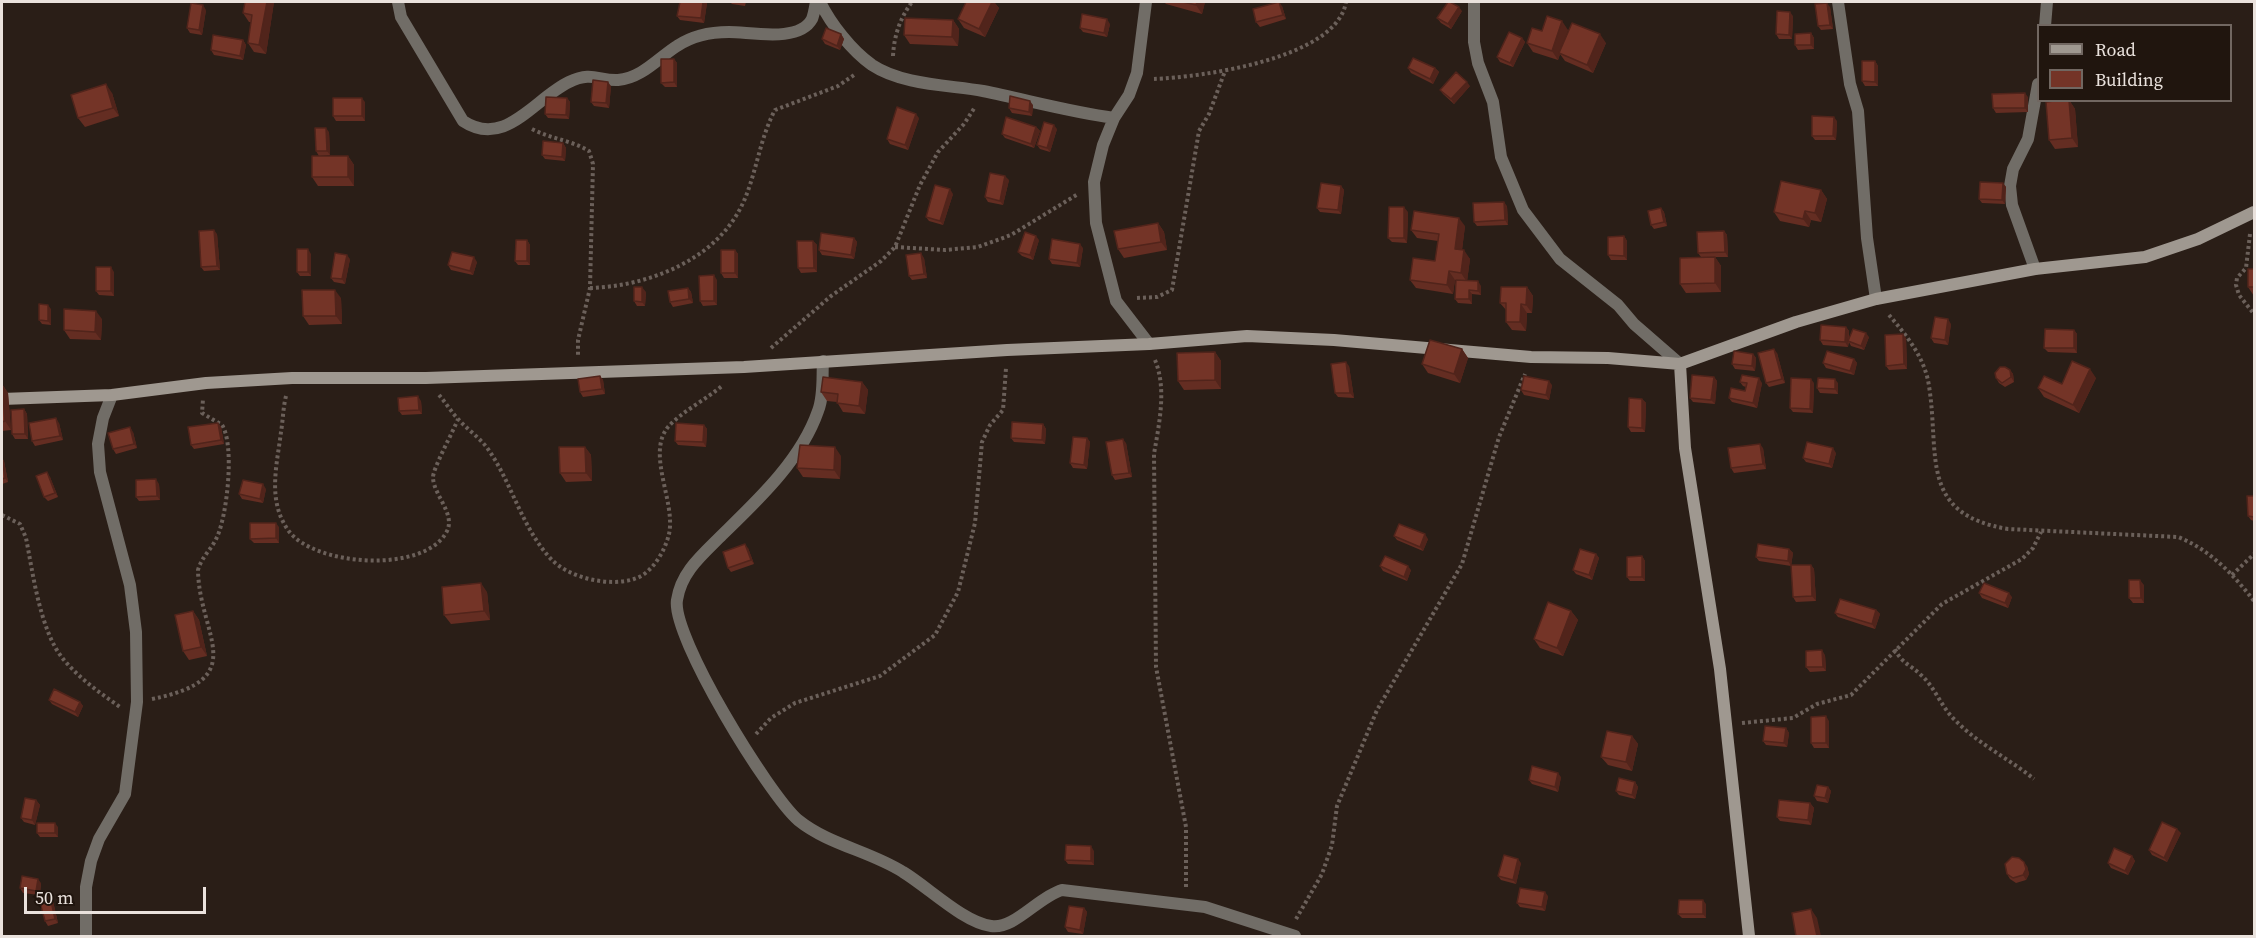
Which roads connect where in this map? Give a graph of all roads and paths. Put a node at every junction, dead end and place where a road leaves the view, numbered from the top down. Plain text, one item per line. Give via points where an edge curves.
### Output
1 (398, 2) edge
2 (818, 2) edge
3 (912, 2) edge
4 (1146, 2) edge
5 (1346, 2) edge
6 (1474, 2) edge
7 (1838, 2) edge
8 (2047, 2) edge
9 (2045, 24) edge
10 (873, 65) junction
11 (1225, 71) junction
12 (1137, 73) junction
13 (892, 74) junction
14 (2037, 90) edge
15 (986, 92) junction
16 (1114, 118) junction
17 (520, 119) junction
18 (1094, 182) junction
19 (2251, 214) edge
20 (895, 248) junction
21 (2035, 269) junction
22 (590, 288) junction
23 (1876, 299) junction
24 (1116, 300) junction
25 (2254, 314) edge
26 (1149, 344) junction
27 (1007, 350) junction
28 (1532, 357) junction
29 (823, 361) junction
30 (1680, 364) junction
31 (744, 367) junction
32 (578, 371) junction
33 (292, 378) junction
34 (426, 378) junction
35 (206, 383) junction
36 (112, 395) junction
37 (2, 399) edge
38 (458, 419) junction
39 (2, 515) edge
40 (2041, 532) junction
41 (2254, 554) edge
42 (2232, 574) junction
43 (2254, 601) edge
44 (1895, 649) junction
45 (137, 702) junction
46 (135, 718) junction
47 (1726, 728) junction
48 (744, 748) junction
49 (2034, 779) dead end
50 (1186, 903) junction
51 (1292, 934) edge
52 (86, 936) edge
53 (1749, 936) edge

1 - 17 street via 401,17 463,122 486,131
2 - 10 street
2 - 17 street via 811,20 792,33 694,36 634,77 616,80 593,75 571,81 549,93
3 - 13 path via 903,14 894,42
4 - 12 street
5 - 11 path via 1344,12 1317,40 1295,51
6 - 30 street via 1478,63 1493,102 1501,157 1523,210 1560,259 1618,305
7 - 23 street via 1858,111 1867,238
8 - 9 street
10 - 13 street
10 - 22 path via 838,86 775,110 746,197 730,227 699,256 619,287
11 - 12 path via 1149,79
11 - 24 path via 1195,147 1172,290 1157,297
12 - 16 street
13 - 15 street
14 - 21 street via 2028,139 2013,169 2010,186 2012,205
15 - 16 street
15 - 20 path via 938,152
16 - 18 street
17 - 22 path via 533,130 590,151
18 - 20 path via 1011,235 978,247
18 - 24 street via 1096,224
19 - 21 street via 2198,239 2145,257
19 - 25 path via 2247,268 2236,285
20 - 31 path
21 - 23 street
22 - 32 path via 578,340
23 - 30 street via 1796,322
23 - 40 path via 1910,339 1922,363 1929,385 1937,466 1948,498 1966,517 1987,525
24 - 26 street
26 - 27 street
26 - 28 street via 1247,336 1345,340
26 - 50 path via 1159,368 1161,388 1154,454 1156,668 1186,827
27 - 29 street
27 - 48 path via 1003,410 982,442 973,535 958,592 935,635 880,676 795,704 771,718
28 - 30 street
28 - 51 path via 1499,437 1462,564 1377,710 1337,806 1332,845 1322,874
29 - 31 street
29 - 48 street via 819,410 806,435 776,479 694,562 681,584 676,603 680,621 719,710
30 - 47 street via 1685,448
31 - 32 street
31 - 38 path via 669,427 661,440 671,517 669,536 649,570 634,579 614,582 569,573 552,559 513,500 488,449
32 - 34 street
33 - 34 street
33 - 35 street
33 - 38 path via 284,405 274,479 278,506 288,530 304,544 338,557 368,561 407,557 431,547 445,535 449,525 447,513 433,472
34 - 38 path
35 - 36 street
35 - 45 path via 202,413 222,425 228,451 225,507 217,538 201,559 198,570 214,644 213,662 200,683 173,695
36 - 37 street
36 - 45 street via 98,444 100,472 130,585 136,632
39 - 46 path via 20,524 26,538 49,632 62,658 94,690
40 - 42 path via 2178,537 2191,542
40 - 44 path via 2022,559 1942,604
41 - 42 path
42 - 43 path
44 - 47 path via 1851,695 1816,704 1793,718
44 - 49 path via 1905,664 1925,679 1954,720
45 - 46 street
46 - 52 street via 125,794 91,861 86,887
47 - 53 street
48 - 50 street via 798,819 851,849 900,870 973,920 1006,926 1048,894 1062,890
50 - 51 street

